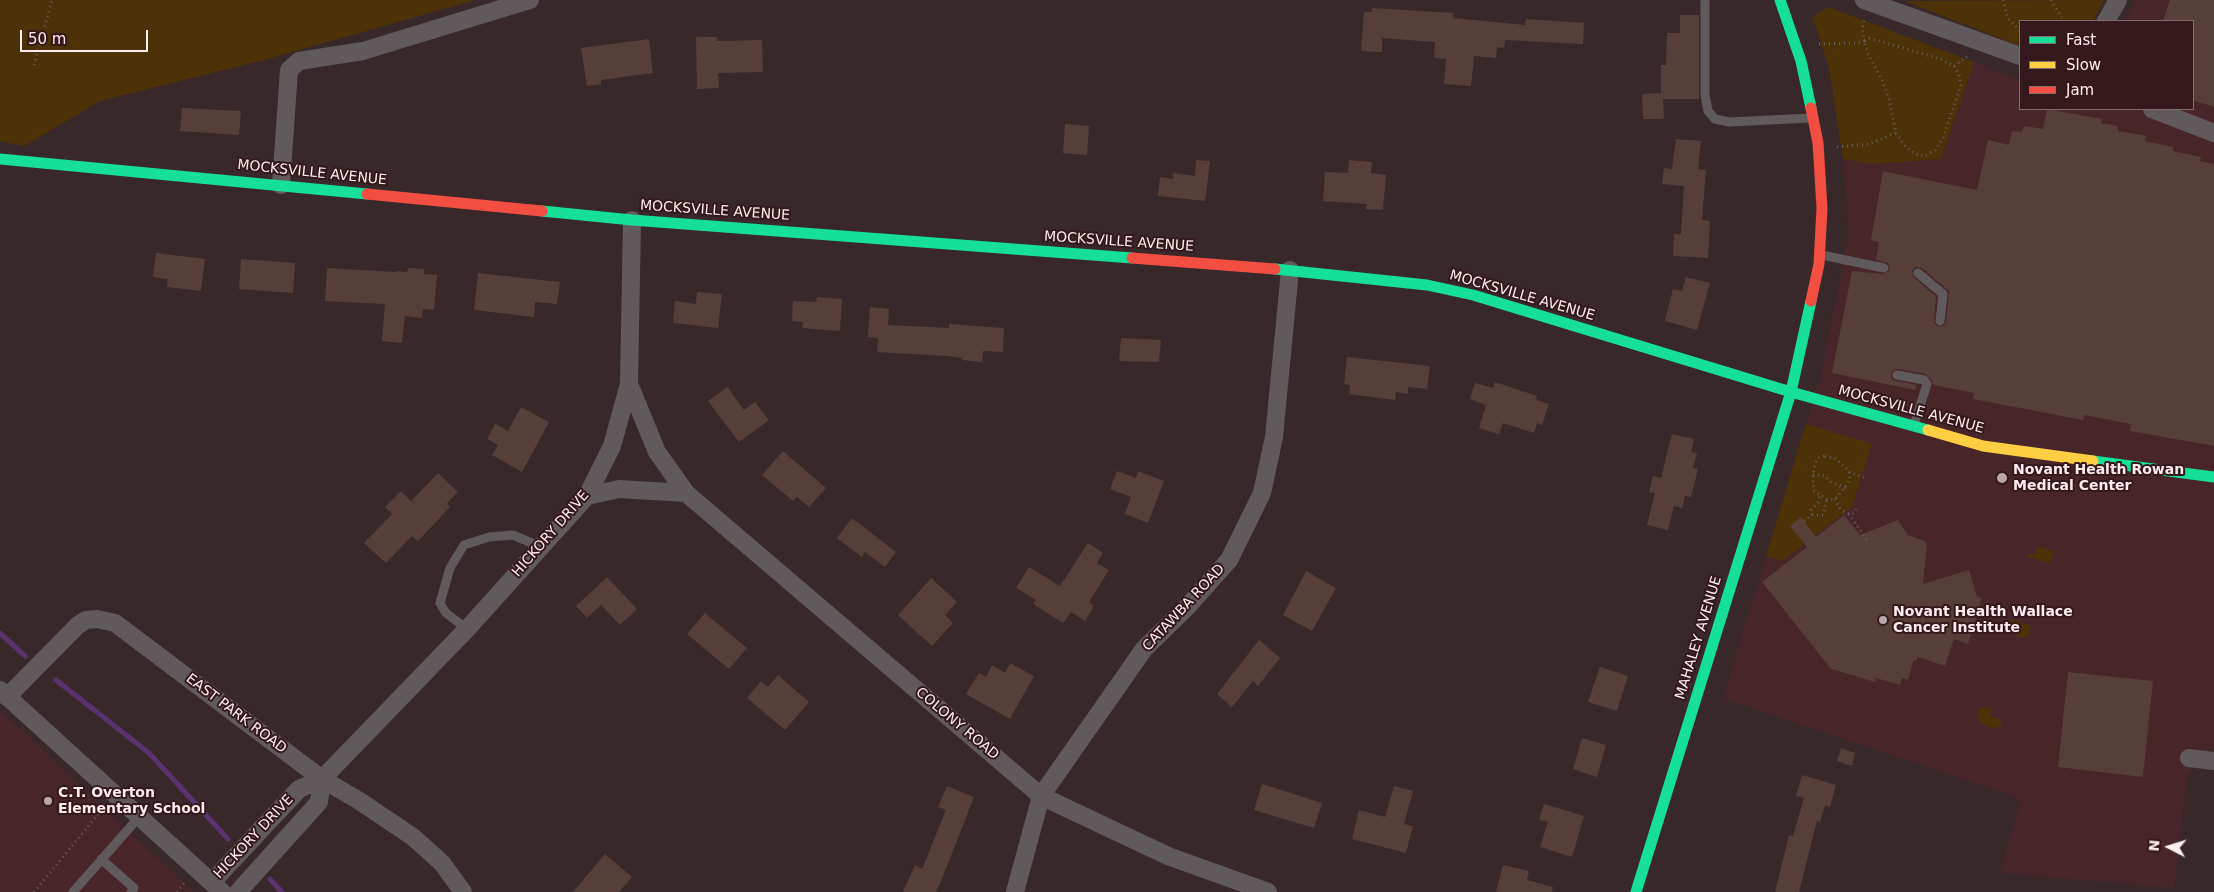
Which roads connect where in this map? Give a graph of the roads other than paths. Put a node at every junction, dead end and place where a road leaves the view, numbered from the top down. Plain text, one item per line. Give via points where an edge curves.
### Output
1 (530, 0) edge
2 (1705, 0) edge
3 (1780, 0) edge
4 (2118, 0) edge
5 (1865, 7) edge
6 (2107, 20) edge
7 (2019, 56) edge
8 (2155, 110) edge
9 (1812, 118) junction
10 (2214, 133) edge
11 (0, 159) edge
12 (281, 185) junction
13 (632, 220) junction
14 (1820, 254) junction
15 (1884, 268) dead end
16 (1290, 270) junction
17 (1918, 273) dead end
18 (1940, 321) dead end
19 (1897, 375) dead end
20 (629, 384) junction
21 (1791, 392) junction
22 (1914, 428) junction
23 (2214, 477) edge
24 (686, 493) junction
25 (587, 496) junction
26 (541, 547) junction
27 (467, 629) junction
28 (2, 697) edge
29 (2189, 758) dead end
30 (2214, 761) edge
31 (322, 779) junction
32 (1041, 796) junction
33 (140, 816) junction
34 (101, 859) junction
35 (223, 890) edge
36 (73, 892) edge
37 (131, 892) edge
38 (463, 892) edge
39 (1015, 892) edge
40 (1268, 892) edge
41 (1636, 892) edge

1 - 12 street via 363,51 299,61 289,70
2 - 9 lane via 1705,95 1708,111 1715,118 1729,122
3 - 9 street, MAHALEY AVENUE via 1801,61
4 - 6 street
5 - 7 street
8 - 10 street
9 - 14 street, MAHALEY AVENUE via 1818,143 1822,208
11 - 12 street, MOCKSVILLE AVENUE
12 - 13 street, MOCKSVILLE AVENUE
13 - 16 street, MOCKSVILLE AVENUE
13 - 20 street, HICKORY DRIVE
14 - 15 lane
14 - 21 street, MAHALEY AVENUE
16 - 21 street, MOCKSVILLE AVENUE via 1426,284 1473,295
16 - 32 street, CATAWBA ROAD via 1274,437 1262,493 1229,560 1144,648
17 - 18 lane via 1943,294
19 - 22 lane via 1926,376 1927,384
20 - 24 street, COLONY ROAD via 657,452
20 - 25 street, HICKORY DRIVE via 612,446
21 - 22 street, MOCKSVILLE AVENUE
21 - 41 street, MAHALEY AVENUE
22 - 23 street, MOCKSVILLE AVENUE via 1983,446
24 - 25 street via 619,490
24 - 32 street, COLONY ROAD
25 - 26 street, HICKORY DRIVE
26 - 27 street, HICKORY DRIVE
26 - 27 lane via 513,535 489,537 464,545 450,568 440,603 446,613
27 - 31 street, HICKORY DRIVE
28 - 31 street, EAST PARK ROAD via 78,625 86,620 107,620 116,623
28 - 33 street
29 - 30 street
31 - 35 street, HICKORY DRIVE via 299,788
31 - 35 street, HICKORY DRIVE via 319,802
31 - 38 street, EAST PARK ROAD via 413,837 442,863
32 - 39 street, CATAWBA ROAD
32 - 40 street, COLONY ROAD via 1168,856
33 - 34 lane
33 - 35 street
34 - 36 lane
34 - 37 lane via 134,888

